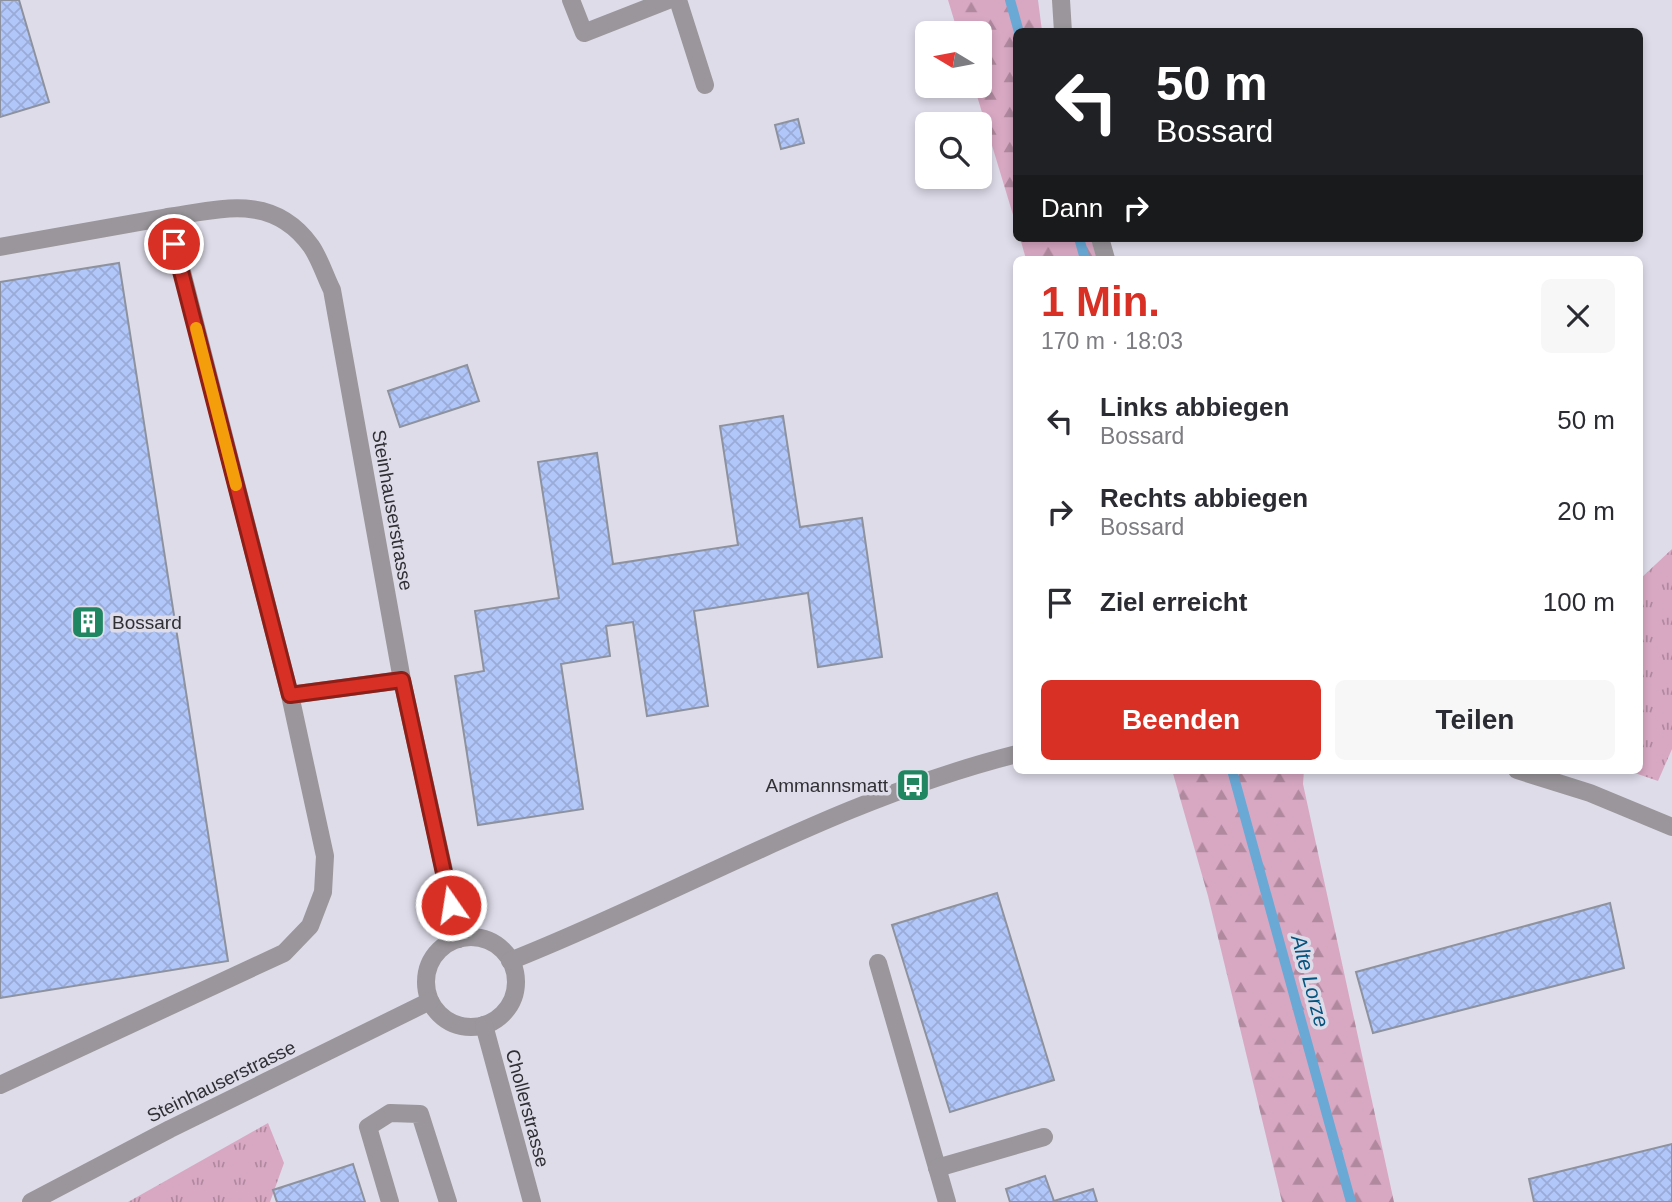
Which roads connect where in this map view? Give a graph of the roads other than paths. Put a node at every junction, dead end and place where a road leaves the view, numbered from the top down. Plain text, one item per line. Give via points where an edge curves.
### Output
1 (572, 0) edge
2 (668, 0) edge
3 (678, 0) edge
4 (1061, 0) edge
5 (1063, 28) edge
6 (705, 85) dead end
7 (168, 217) junction
8 (0, 247) edge
9 (402, 680) junction
10 (290, 695) junction
11 (1013, 755) edge
12 (1530, 774) edge
13 (1672, 827) edge
14 (458, 939) junction
15 (510, 961) junction
16 (877, 963) dead end
17 (430, 1001) junction
18 (484, 1025) junction
19 (0, 1086) edge
20 (1044, 1137) dead end
21 (937, 1168) junction
22 (32, 1202) edge
23 (390, 1202) edge
24 (448, 1202) edge
25 (533, 1202) edge
26 (947, 1202) edge

1 - 2 street via 584,33
3 - 6 street
4 - 5 street
7 - 8 street
7 - 9 street, Steinhauserstrasse via 233,207 262,210 286,220 311,246 332,290
7 - 10 street
9 - 10 street
9 - 14 street, Steinhauserstrasse
10 - 19 street via 325,856 323,892 310,926 284,953
11 - 15 street via 913,785 799,830
12 - 13 street
14 - 15 street via 488,941
14 - 17 street via 442,948 430,964 426,982
15 - 18 street via 515,986 510,1003 499,1017
16 - 21 street
17 - 18 street via 452,1023
17 - 22 street, Steinhauserstrasse
18 - 25 street, Chollerstrasse
20 - 21 street
21 - 26 street
23 - 24 street via 368,1128 390,1112 420,1114

